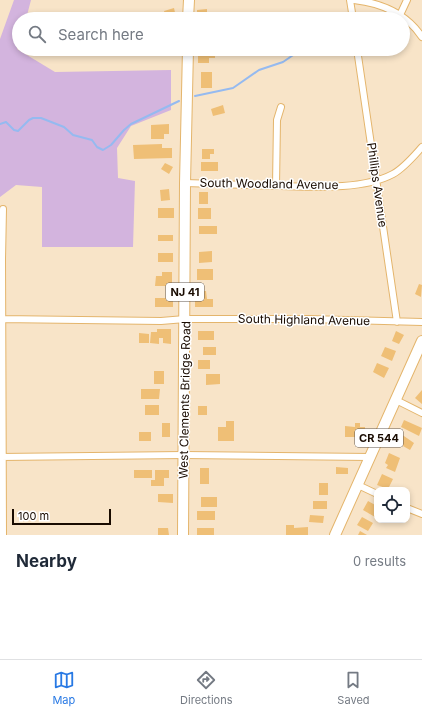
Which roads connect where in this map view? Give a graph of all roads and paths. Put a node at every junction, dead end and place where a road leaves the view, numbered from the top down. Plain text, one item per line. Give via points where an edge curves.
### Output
1 (189, 0) edge
2 (350, 0) edge
3 (354, 0) edge
4 (407, 0) edge
5 (188, 12) edge
6 (352, 12) edge
7 (395, 12) edge
8 (401, 12) edge
9 (410, 24) edge
10 (422, 37) edge
11 (188, 56) edge
12 (358, 56) edge
13 (281, 107) dead end
14 (422, 147) edge
15 (377, 181) junction
16 (186, 182) junction
17 (276, 186) junction
18 (3, 209) dead end
19 (1, 319) edge
20 (185, 319) junction
21 (398, 322) junction
22 (422, 322) edge
23 (422, 341) edge
24 (396, 400) junction
25 (422, 413) edge
26 (184, 455) junction
27 (1, 457) edge
28 (370, 457) junction
29 (358, 485) junction
30 (374, 493) edge
31 (410, 509) edge
32 (422, 514) edge
33 (3, 535) edge
34 (183, 535) edge
35 (335, 535) edge

1 - 5 main road
2 - 6 street
3 - 7 street via 370,2
4 - 8 street
9 - 10 street
11 - 16 main road, West Clements Bridge Road / NJ 41
12 - 15 street, Phillips Avenue
13 - 17 street via 277,120
14 - 15 street, South Woodland Avenue via 393,174
15 - 17 street, South Woodland Avenue via 325,187
15 - 21 street, Phillips Avenue
16 - 17 street, South Woodland Avenue
16 - 20 main road, West Clements Bridge Road / NJ 41
18 - 19 street
19 - 20 street, South Highland Avenue
19 - 27 street
20 - 21 street, South Highland Avenue
20 - 26 main road, West Clements Bridge Road / NJ 41
21 - 22 street, South Highland Avenue
23 - 24 main road, CR 544
24 - 25 street
24 - 28 main road, CR 544
26 - 27 street
26 - 28 street
26 - 34 main road, West Clements Bridge Road / NJ 41
27 - 33 street
28 - 29 main road, CR 544
29 - 30 street
29 - 35 main road, CR 544
31 - 32 street

